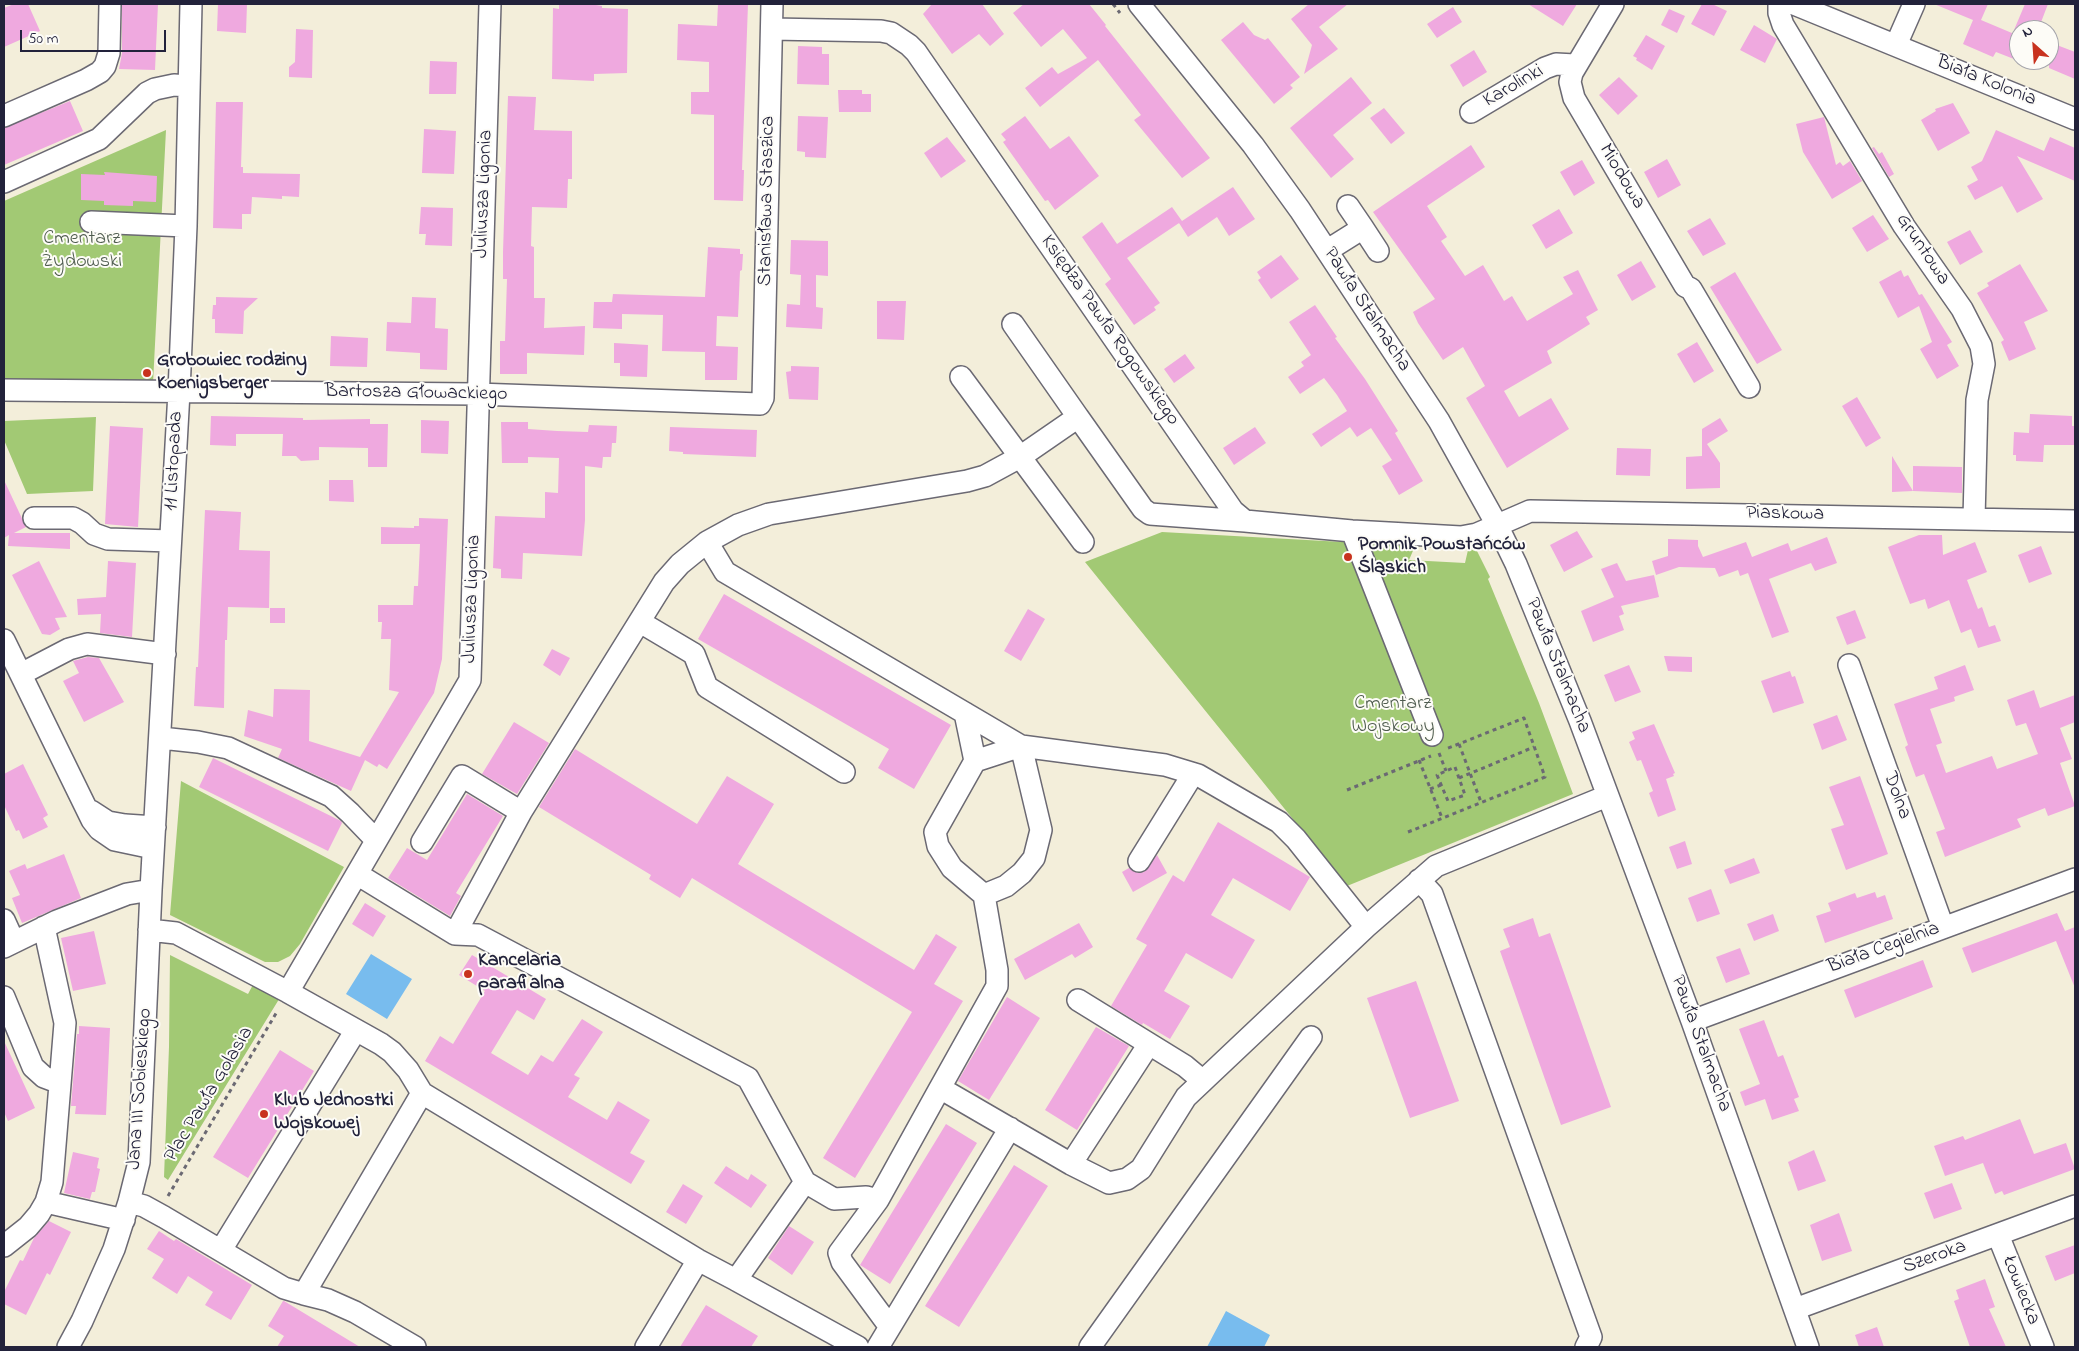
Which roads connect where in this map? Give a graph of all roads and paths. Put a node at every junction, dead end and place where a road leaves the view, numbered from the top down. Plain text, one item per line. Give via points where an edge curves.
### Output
1 (110, 4) edge
2 (191, 4) edge
3 (490, 4) edge
4 (772, 4) edge
5 (1113, 4) edge
6 (1613, 4) edge
7 (1778, 4) edge
8 (1794, 4) edge
9 (1914, 4) edge
10 (1132, 11) edge
11 (772, 29) junction
12 (1896, 45) junction
13 (1575, 65) junction
14 (188, 86) junction
15 (1471, 112) dead end
16 (4, 116) edge
17 (2075, 119) edge
18 (4, 182) edge
19 (1348, 206) dead end
20 (91, 222) dead end
21 (186, 226) junction
22 (1363, 228) junction
23 (1328, 250) junction
24 (1378, 251) dead end
25 (1013, 324) dead end
26 (961, 377) dead end
27 (1750, 387) dead end
28 (4, 390) edge
29 (179, 392) junction
30 (477, 394) junction
31 (763, 398) joint
32 (1078, 417) junction
33 (1020, 457) junction
34 (34, 518) dead end
35 (1974, 519) junction
36 (1245, 521) junction
37 (2075, 521) edge
38 (1497, 525) junction
39 (1352, 531) junction
40 (170, 541) junction
41 (707, 542) junction
42 (1082, 542) dead end
43 (640, 622) junction
44 (5, 646) edge
45 (165, 654) junction
46 (1849, 665) dead end
47 (21, 674) junction
48 (965, 713) junction
49 (1432, 735) dead end
50 (161, 738) junction
51 (1459, 744) junction
52 (1020, 746) junction
53 (1534, 747) junction
54 (1419, 760) junction
55 (975, 762) junction
56 (844, 772) dead end
57 (1470, 773) junction
58 (1193, 774) junction
59 (1459, 778) junction
60 (1441, 785) junction
61 (1430, 789) junction
62 (1347, 790) dead end
63 (1607, 796) junction
64 (1481, 802) junction
65 (521, 812) junction
66 (1442, 818) junction
67 (1408, 832) dead end
68 (154, 837) junction
69 (376, 840) junction
70 (422, 842) dead end
71 (1139, 861) dead end
72 (357, 874) junction
73 (2075, 879) edge
74 (1419, 880) junction
75 (151, 890) junction
76 (984, 895) junction
77 (4, 920) edge
78 (44, 927) junction
79 (1366, 927) junction
80 (1943, 927) junction
81 (150, 930) junction
82 (455, 934) junction
83 (9, 944) edge
84 (288, 992) junction
85 (4, 997) edge
86 (1078, 1000) dead end
87 (1692, 1021) junction
88 (356, 1030) junction
89 (1311, 1037) dead end
90 (1149, 1044) junction
91 (1203, 1081) junction
92 (60, 1084) junction
93 (940, 1088) junction
94 (422, 1094) junction
95 (1010, 1128) junction
96 (1070, 1164) junction
97 (805, 1182) junction
98 (878, 1200) junction
99 (46, 1202) junction
100 (2075, 1206) edge
101 (127, 1211) junction
102 (157, 1214) junction
103 (1998, 1235) junction
104 (4, 1246) edge
105 (221, 1250) junction
106 (698, 1260) junction
107 (736, 1280) junction
108 (304, 1294) junction
109 (1795, 1309) junction
110 (890, 1328) junction
111 (1590, 1344) edge
112 (68, 1347) edge
113 (415, 1347) edge
114 (646, 1347) edge
115 (858, 1347) edge
116 (878, 1347) edge
117 (1090, 1347) edge
118 (1808, 1347) edge
119 (2043, 1347) edge

1 - 16 street via 109,53 100,72
2 - 14 street, 11 Listopada
3 - 30 street, Juliusza Ligonia
4 - 11 street, Stanisława Staszica
5 - 10 path
6 - 13 street
7 - 35 street, Gruntowa via 1780,19 1788,34 1907,232 1958,302 1981,346 1984,364 1976,400
8 - 12 street, Biała Kolonia
9 - 12 street
10 - 23 street, Pawła Stalmacha via 1254,145
11 - 31 street, Stanisława Staszica
11 - 36 street, Księdza Pawła Rogowskiego via 881,31 891,33 909,45 1233,511
12 - 17 street, Biała Kolonia
13 - 15 street, Karolinki via 1556,64 1545,68
13 - 27 street, Miodowa via 1570,82 1574,98 1685,286 1691,289
14 - 18 street via 174,85 147,92 99,139
14 - 21 street, 11 Listopada
19 - 22 street
20 - 21 street
21 - 29 street, 11 Listopada
22 - 23 street
22 - 24 street
23 - 38 street, Pawła Stalmacha via 1439,421
25 - 32 street
26 - 33 street
28 - 29 street, Bartosza Głowackiego
29 - 30 street, Bartosza Głowackiego
29 - 40 street, 11 Listopada
30 - 31 street, Bartosza Głowackiego via 757,405
30 - 69 street, Juliusza Ligonia via 470,680
32 - 33 street
32 - 36 street via 1143,509 1150,514
33 - 41 street via 992,473 967,481 768,514 738,525
33 - 42 street
34 - 40 street via 73,518 108,540
35 - 37 street, Piaskowa
35 - 38 street, Piaskowa via 1530,511
36 - 39 street
38 - 39 street via 1461,537
38 - 63 street, Pawła Stalmacha via 1580,721
39 - 49 street
40 - 45 street, 11 Listopada
41 - 43 street via 664,582
41 - 48 street via 725,572
43 - 56 street via 694,654 707,687
43 - 65 street
44 - 47 street
45 - 47 street via 87,644 69,649
45 - 50 street, 11 Listopada
46 - 80 street, Dolna
47 - 68 street via 92,820 108,836 136,846
48 - 52 street
48 - 55 street
50 - 68 street, 11 Listopada
50 - 69 street via 228,748 331,796
51 - 53 path via 1524,718
51 - 54 path
51 - 57 path
52 - 55 street
52 - 58 street via 1165,765
52 - 76 street via 1041,830 1034,858 1022,873 1006,886
53 - 57 path
53 - 64 path via 1545,777
54 - 61 path
54 - 62 path
55 - 76 street via 935,832 938,846 952,868
57 - 59 path
57 - 64 path
58 - 71 street
58 - 79 street via 1280,822
59 - 60 path via 1455,768 1437,774
59 - 60 path via 1465,795 1448,801
60 - 61 path
61 - 66 path
63 - 74 street via 1436,866
63 - 87 street, Pawła Stalmacha
64 - 66 path
65 - 70 street via 467,769
65 - 82 street
66 - 67 path
68 - 75 street, Jana III Sobieskiego
69 - 72 street, Juliusza Ligonia
72 - 82 street
72 - 84 street, Juliusza Ligonia
73 - 80 street, Biała Cegielnia
74 - 79 street
74 - 111 street via 1432,894
75 - 78 street via 127,894
75 - 81 street, Jana III Sobieskiego
76 - 93 street via 997,970 996,986
77 - 83 street
78 - 83 street
78 - 92 street via 65,1023
79 - 91 street
80 - 87 street, Biała Cegielnia
81 - 84 street via 176,933
81 - 101 street, Jana III Sobieskiego via 139,1162
82 - 97 street via 478,935 748,1078
84 - 88 street
84 - 102 path, Plac Pawła Golasia
85 - 92 street via 33,1067 44,1077
86 - 90 street
87 - 109 street, Pawła Stalmacha
88 - 94 street via 401,1060
88 - 105 street
89 - 117 street
90 - 91 street
90 - 96 street
91 - 96 street via 1186,1097 1141,1169 1127,1179 1109,1183
92 - 99 street via 52,1182
93 - 95 street
93 - 98 street
94 - 106 street
94 - 108 street
95 - 96 street
95 - 110 street
97 - 98 street via 834,1199 866,1197
97 - 107 street
98 - 110 street via 839,1253 842,1262
99 - 101 street
99 - 104 street via 28,1227
100 - 103 street, Szeroka
101 - 102 street via 144,1206
101 - 112 street, Jana III Sobieskiego via 99,1284
102 - 105 street
103 - 109 street, Szeroka
103 - 119 street, Łowiecka
105 - 108 street via 284,1288
106 - 107 street
106 - 114 street
107 - 115 street
108 - 113 street via 355,1312
109 - 118 street, Pawła Stalmacha
110 - 116 street

